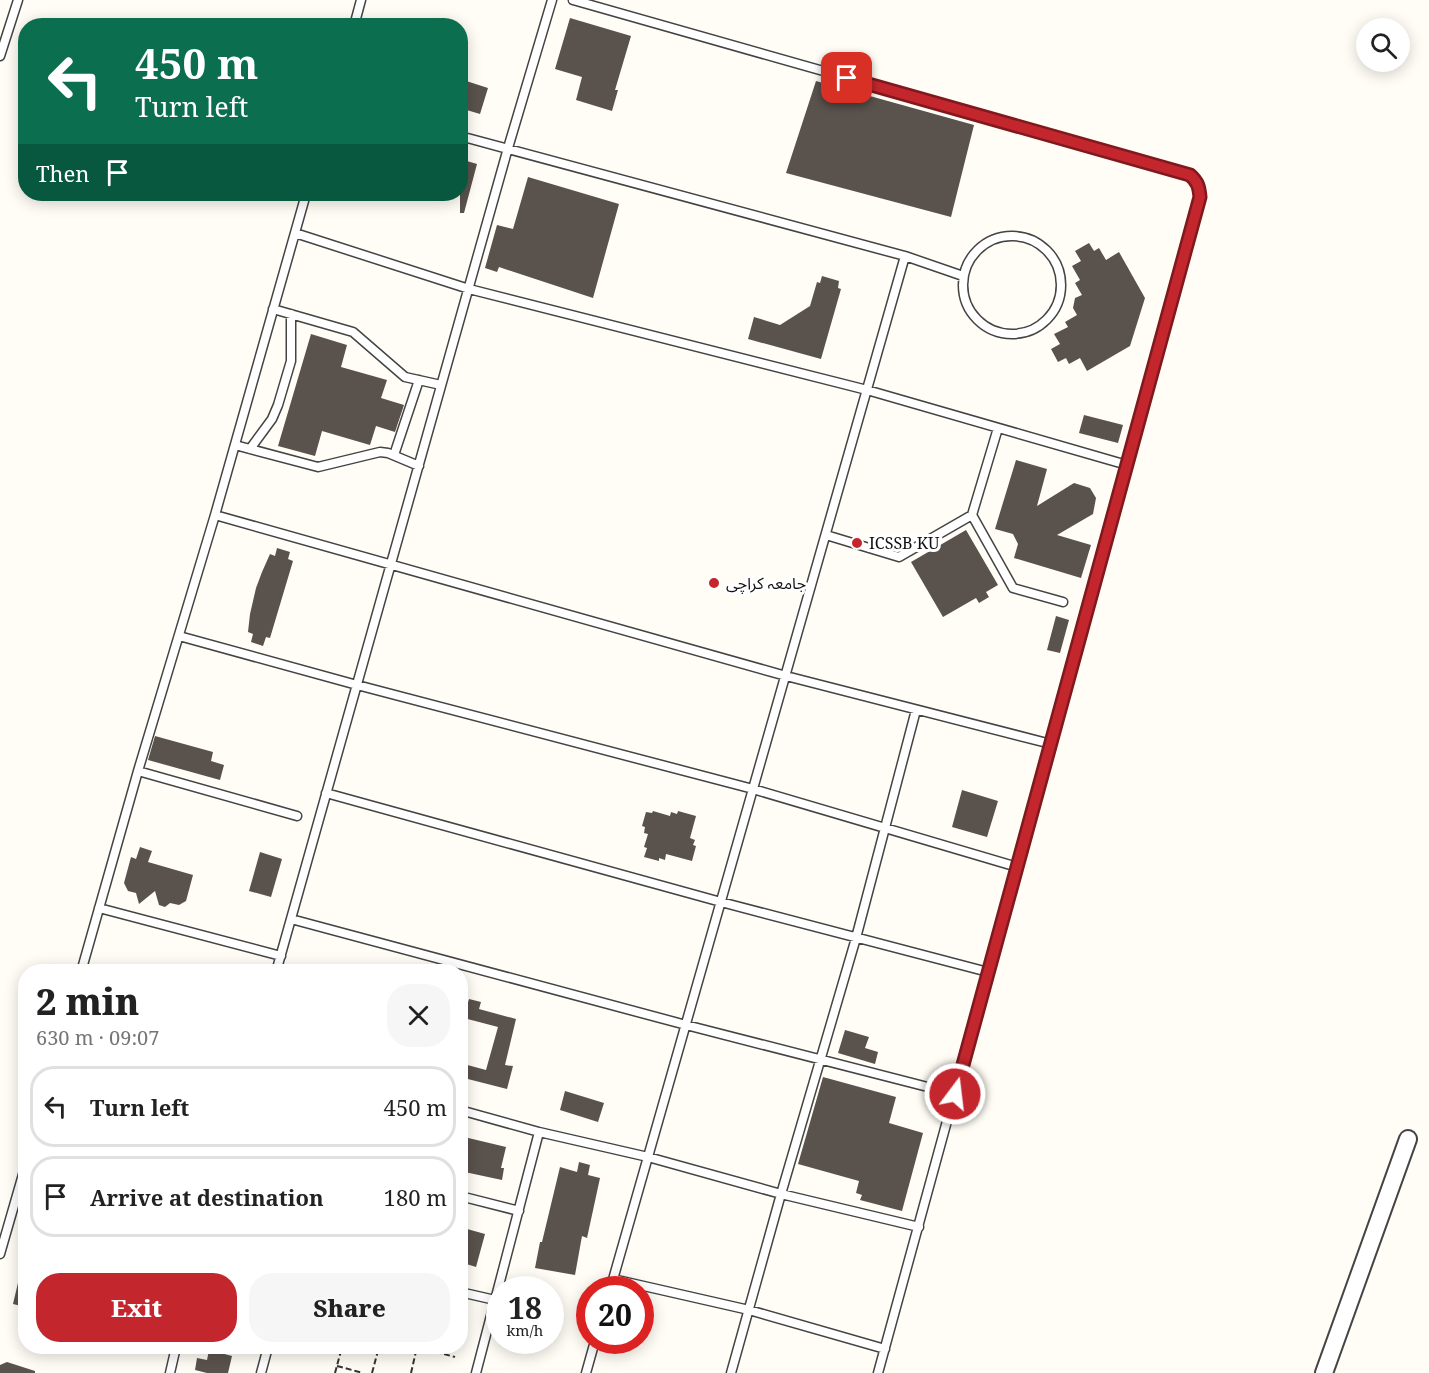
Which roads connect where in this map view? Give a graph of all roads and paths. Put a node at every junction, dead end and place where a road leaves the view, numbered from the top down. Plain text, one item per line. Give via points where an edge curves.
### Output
1 (18, 0) edge
2 (361, 0) edge
3 (552, 0) edge
4 (573, 0) edge
5 (356, 18) edge
6 (0, 56) edge
7 (468, 138) edge
8 (508, 148) junction
9 (304, 201) edge
10 (295, 233) junction
11 (906, 256) junction
12 (963, 276) junction
13 (469, 289) junction
14 (273, 309) junction
15 (291, 314) junction
16 (418, 380) junction
17 (441, 385) junction
18 (867, 390) junction
19 (998, 428) junction
20 (235, 445) junction
21 (250, 449) junction
22 (394, 455) junction
23 (1127, 465) junction
24 (418, 466) junction
25 (215, 515) junction
26 (972, 515) junction
27 (826, 535) junction
28 (391, 565) junction
29 (1063, 602) dead end
30 (179, 636) junction
31 (786, 676) junction
32 (357, 686) junction
33 (916, 710) junction
34 (1051, 744) junction
35 (138, 771) junction
36 (753, 789) junction
37 (326, 793) junction
38 (297, 816) dead end
39 (884, 828) junction
40 (1017, 867) junction
41 (721, 903) junction
42 (99, 908) junction
43 (291, 919) junction
44 (856, 938) junction
45 (280, 956) junction
46 (83, 964) edge
47 (278, 964) edge
48 (459, 964) edge
49 (468, 966) edge
50 (988, 972) junction
51 (686, 1025) junction
52 (820, 1060) junction
53 (955, 1094) junction
54 (468, 1112) edge
55 (539, 1132) junction
56 (1408, 1138) dead end
57 (648, 1157) junction
58 (18, 1192) edge
59 (781, 1194) junction
60 (468, 1198) edge
61 (519, 1211) junction
62 (919, 1227) junction
63 (0, 1254) edge
64 (501, 1276) edge
65 (614, 1276) edge
66 (654, 1288) edge
67 (468, 1294) edge
68 (486, 1298) edge
69 (749, 1310) junction
70 (486, 1335) edge
71 (885, 1348) junction
72 (174, 1354) edge
73 (266, 1354) edge
74 (340, 1354) edge
75 (377, 1354) edge
76 (416, 1354) edge
77 (444, 1354) edge
78 (591, 1354) edge
79 (455, 1357) dead end
80 (336, 1366) junction
81 (170, 1373) edge
82 (261, 1373) edge
83 (334, 1373) edge
84 (363, 1373) edge
85 (372, 1373) edge
86 (411, 1373) edge
87 (476, 1373) edge
88 (586, 1373) edge
89 (730, 1373) edge
90 (878, 1373) edge
91 (1324, 1373) edge

1 - 6 lane
2 - 5 lane
3 - 8 lane
4 - 23 lane via 1190,175 1197,181 1200,197
7 - 8 lane
8 - 11 lane
8 - 13 lane
9 - 10 lane
10 - 13 lane
10 - 14 lane
11 - 12 lane
11 - 18 lane
12 - 12 lane via 964,300 977,321 998,333 1022,334 1043,324 1058,305 1062,282 1055,259 1038,242 1015,235 991,239 972,254
13 - 17 lane
13 - 18 lane
14 - 15 lane
14 - 20 lane
15 - 16 lane via 353,332 396,370
15 - 21 lane via 291,361 279,405
16 - 17 lane
16 - 22 lane
17 - 24 lane
18 - 19 lane
18 - 27 lane
19 - 23 lane
19 - 26 lane
20 - 21 lane
20 - 25 lane
21 - 22 lane via 318,467 380,452
22 - 24 lane
23 - 34 lane
24 - 28 lane
25 - 28 lane
25 - 30 lane
26 - 27 lane via 899,556
26 - 29 lane via 1013,588
27 - 31 lane
28 - 31 lane
28 - 32 lane
30 - 32 lane
30 - 35 lane
31 - 33 lane
31 - 36 lane
32 - 36 lane
32 - 37 lane
33 - 34 lane
33 - 39 lane
34 - 40 lane
35 - 38 lane
35 - 42 lane
36 - 39 lane
36 - 41 lane
37 - 41 lane
37 - 43 lane
39 - 40 lane
39 - 44 lane
40 - 50 lane
41 - 44 lane
41 - 51 lane
42 - 45 lane
42 - 46 lane
43 - 45 lane
43 - 48 lane
44 - 50 lane
44 - 52 lane
45 - 47 lane
49 - 51 lane
50 - 53 lane
51 - 52 lane
51 - 57 lane
52 - 53 lane
52 - 59 lane
53 - 62 lane
54 - 55 lane
55 - 57 lane
55 - 61 lane
56 - 91 street
57 - 59 lane
57 - 65 lane
58 - 63 lane
59 - 62 lane
59 - 69 lane
60 - 61 lane
61 - 64 lane
62 - 71 lane
66 - 69 lane
67 - 68 lane
69 - 71 lane
69 - 89 lane
70 - 87 lane
71 - 90 lane
72 - 81 lane
73 - 82 lane
74 - 80 path
75 - 85 path
76 - 86 path
77 - 79 path
78 - 88 lane
80 - 83 path
80 - 84 path

